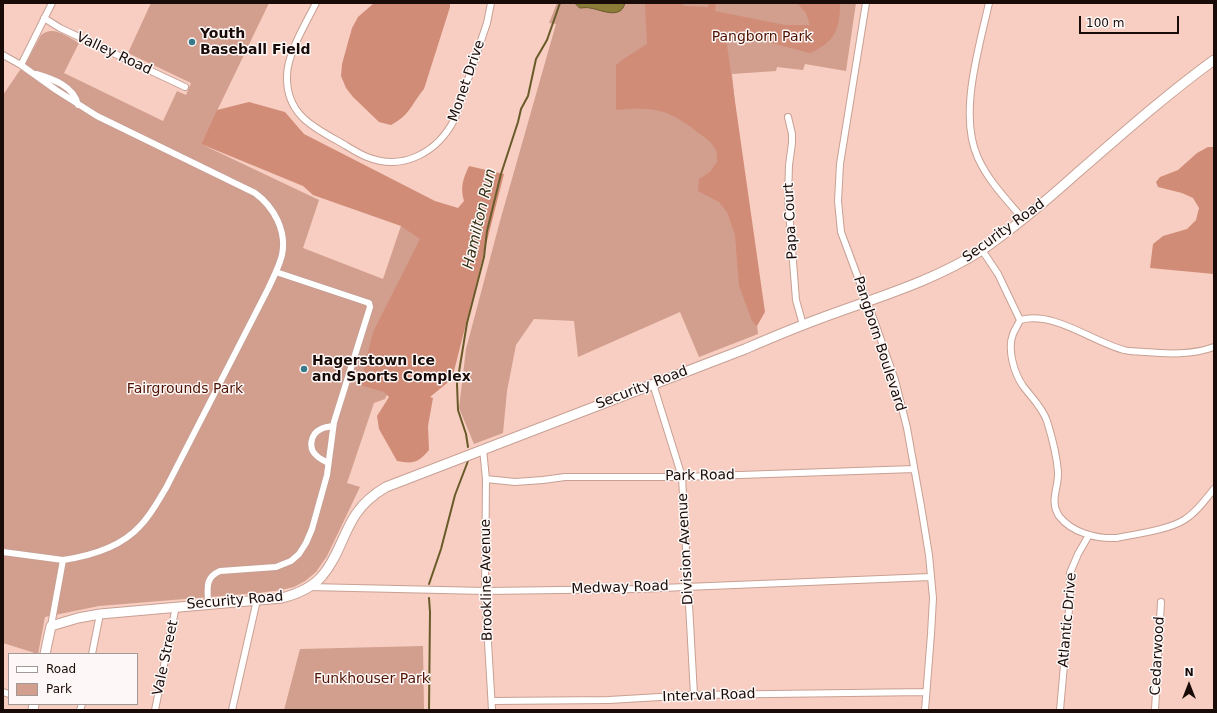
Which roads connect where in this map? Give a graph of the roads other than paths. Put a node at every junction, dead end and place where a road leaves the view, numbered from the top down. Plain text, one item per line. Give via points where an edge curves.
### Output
1 (52, 3) edge
2 (316, 3) edge
3 (491, 3) edge
4 (866, 3) edge
5 (989, 3) edge
6 (44, 18) junction
7 (3, 55) edge
8 (1214, 60) edge
9 (21, 65) junction
10 (186, 87) dead end
11 (788, 118) dead end
12 (1023, 219) junction
13 (982, 250) junction
14 (276, 272) junction
15 (867, 302) junction
16 (1020, 320) junction
17 (803, 325) junction
18 (1214, 347) edge
19 (653, 384) junction
20 (333, 426) junction
21 (483, 449) junction
22 (328, 463) junction
23 (914, 469) junction
24 (682, 477) junction
25 (486, 479) junction
26 (1214, 489) edge
27 (1089, 535) junction
28 (3, 552) edge
29 (63, 560) junction
30 (930, 578) junction
31 (688, 586) junction
32 (309, 587) junction
33 (485, 591) junction
34 (257, 600) junction
35 (1161, 602) dead end
36 (208, 604) junction
37 (176, 606) junction
38 (100, 614) junction
39 (50, 626) junction
40 (45, 653) edge
41 (92, 653) edge
42 (926, 692) junction
43 (694, 695) junction
44 (492, 701) junction
45 (155, 710) edge
46 (232, 710) edge
47 (492, 710) edge
48 (925, 710) edge
49 (1060, 710) edge
50 (1155, 710) edge

1 - 6 street
2 - 3 street, Monet Drive via 288,65 287,86 292,103 302,118 314,128 367,157 392,161 415,158 427,152 450,128 487,23
4 - 15 street, Pangborn Boulevard via 840,164 838,201 841,232
5 - 12 street via 971,92 972,143 988,177
6 - 9 street
6 - 10 street, Valley Road via 60,28
7 - 9 street
8 - 12 street, Security Road via 1165,98
9 - 14 street via 96,116 250,190 261,198 273,212 281,228 282,253
11 - 17 street, Papa Court via 792,143 788,198 796,300
12 - 13 street, Security Road
13 - 15 street, Security Road via 940,272
13 - 16 street via 998,274
14 - 20 street via 369,303 370,307
14 - 29 street via 166,488 147,518 128,536 108,549
15 - 17 street, Security Road
15 - 23 street, Pangborn Boulevard via 894,380 907,428
16 - 18 street via 1049,319 1123,350 1183,353
16 - 27 street via 1012,337 1013,364 1046,421 1058,472 1055,508 1066,524
17 - 19 street, Security Road
19 - 21 street, Security Road
19 - 24 street, Division Avenue
20 - 22 street
20 - 22 street via 321,429 312,438 312,450
21 - 25 street, Brookline Avenue
21 - 32 street, Security Road via 400,481 374,494 356,514 333,561 322,577
22 - 36 street via 312,529 299,554 291,561 276,567 220,571 213,574 209,579
23 - 24 street, Park Road
23 - 30 street, Pangborn Boulevard via 929,555
24 - 25 street, Park Road via 565,477 515,482
24 - 31 street, Division Avenue
25 - 33 street, Brookline Avenue
26 - 27 street via 1192,514 1172,526 1117,538
27 - 49 street, Atlantic Drive via 1070,573
28 - 29 street
29 - 39 street
30 - 31 street, Medway Road
30 - 42 street, Pangborn Boulevard via 933,598
31 - 33 street, Medway Road
31 - 43 street, Division Avenue
32 - 33 street, Medway Road
32 - 34 street, Security Road via 282,598
33 - 44 street, Brookline Avenue
34 - 36 street, Security Road
34 - 46 street
35 - 50 street, Cedarwood
36 - 37 street, Security Road
37 - 38 street, Security Road
37 - 45 street, Vale Street
38 - 39 street, Security Road
38 - 41 street
39 - 40 street
42 - 43 street, Interval Road
42 - 48 street, Pangborn Boulevard
43 - 44 street, Interval Road via 609,700
44 - 47 street, Brookline Avenue

